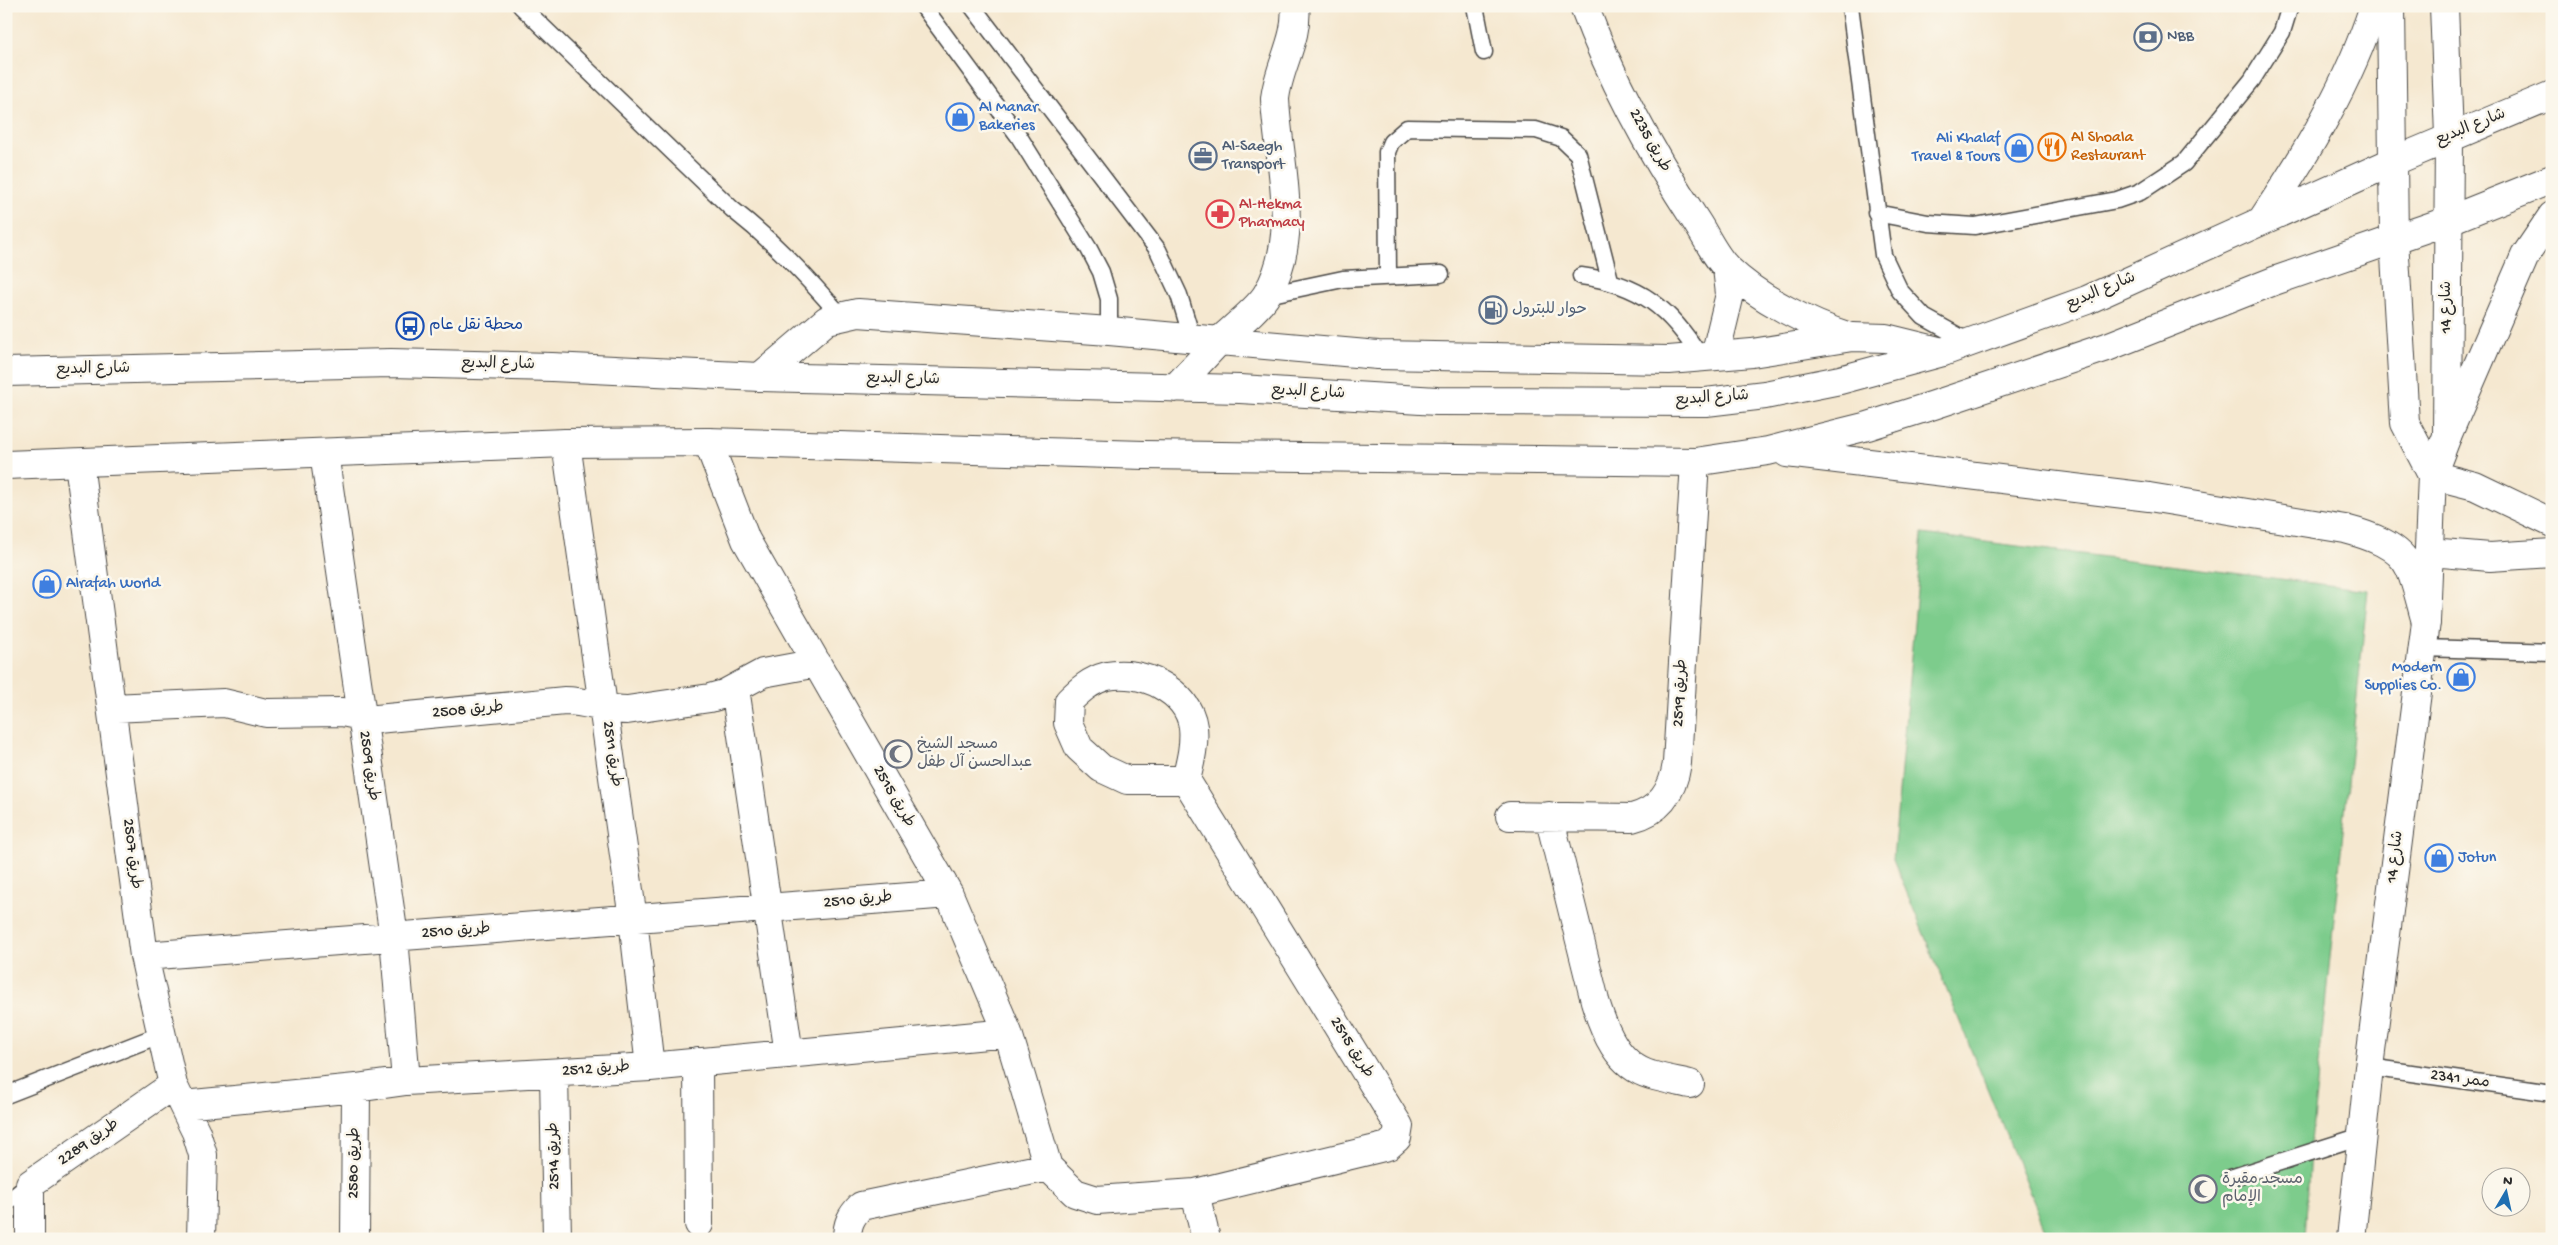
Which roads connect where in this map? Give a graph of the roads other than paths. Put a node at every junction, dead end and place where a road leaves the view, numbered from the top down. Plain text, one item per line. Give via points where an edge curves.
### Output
1 (521, 6) edge
2 (923, 6) edge
3 (972, 6) edge
4 (1294, 6) edge
5 (1475, 6) edge
6 (1584, 6) edge
7 (1850, 6) edge
8 (2290, 6) edge
9 (2374, 6) edge
10 (2391, 6) edge
11 (2444, 6) edge
12 (1484, 52) dead end
13 (2552, 95) edge
14 (2449, 136) junction
15 (2392, 162) junction
16 (2552, 180) edge
17 (1876, 213) junction
18 (2552, 216) edge
19 (2262, 220) junction
20 (2447, 221) junction
21 (2394, 239) junction
22 (1727, 268) junction
23 (1441, 274) dead end
24 (1388, 275) junction
25 (1581, 276) dead end
26 (1610, 280) junction
27 (1267, 295) junction
28 (840, 316) junction
29 (1109, 331) junction
30 (1852, 337) junction
31 (1205, 340) junction
32 (1969, 342) junction
33 (1943, 352) junction
34 (1708, 357) junction
35 (6, 372) edge
36 (760, 377) junction
37 (1175, 388) junction
38 (2447, 436) junction
39 (566, 442) junction
40 (708, 442) junction
41 (1768, 451) junction
42 (324, 453) junction
43 (1695, 462) junction
44 (79, 463) junction
45 (6, 465) edge
46 (2432, 475) junction
47 (2552, 522) edge
48 (2430, 552) junction
49 (2552, 553) edge
50 (2425, 635) junction
51 (2552, 652) edge
52 (817, 663) junction
53 (736, 688) junction
54 (112, 708) junction
55 (604, 708) junction
56 (361, 717) junction
57 (1186, 780) junction
58 (1510, 816) dead end
59 (1549, 816) junction
60 (949, 894) junction
61 (768, 908) junction
62 (633, 919) junction
63 (394, 937) junction
64 (144, 956) junction
65 (1008, 1033) junction
66 (162, 1034) junction
67 (789, 1054) junction
68 (698, 1062) junction
69 (650, 1067) junction
70 (2369, 1067) junction
71 (554, 1073) junction
72 (406, 1081) junction
73 (1690, 1084) dead end
74 (356, 1088) junction
75 (2552, 1093) edge
76 (6, 1094) edge
77 (178, 1095) junction
78 (2361, 1136) junction
79 (1048, 1167) junction
80 (2230, 1178) dead end
81 (30, 1184) junction
82 (1196, 1193) junction
83 (6, 1203) edge
84 (699, 1224) dead end
85 (30, 1239) edge
86 (201, 1239) edge
87 (355, 1239) edge
88 (557, 1239) edge
89 (847, 1239) edge
90 (1206, 1239) edge
91 (2351, 1239) edge

1 - 28 lane via 732,209 800,268
2 - 29 lane via 1018,135 1089,248 1101,272 1108,300
3 - 31 lane via 1158,250
4 - 27 street via 1293,37 1277,81 1275,99 1286,217 1283,254
5 - 12 lane
6 - 22 street, طريق 2235 via 1599,48 1644,134
7 - 17 lane
8 - 17 lane via 2282,32 2252,80 2184,163 2140,192 2117,200 1976,226 1952,226
9 - 19 street via 2339,93 2303,158
10 - 15 street, شارع 14
11 - 14 street, شارع 14
13 - 14 street, شارع البديع
14 - 15 street, شارع البديع
14 - 20 street, شارع 14
15 - 19 street, شارع البديع
15 - 21 street, شارع 14
16 - 20 street
17 - 32 lane via 1883,255 1900,291 1924,316
18 - 38 street via 2526,256
19 - 32 street, شارع البديع via 2087,300
20 - 21 street
20 - 38 street, شارع 14
21 - 41 street via 2108,347 1868,426
21 - 46 street, شارع 14 via 2405,423
22 - 30 street, طريق 2235 via 1789,311 1823,328
22 - 34 street, طريق 2235 via 1730,294
23 - 24 lane
24 - 26 lane via 1386,163 1391,142 1398,134 1407,128 1536,130 1561,138 1578,154
24 - 27 lane via 1322,282
25 - 26 lane
26 - 34 lane via 1655,303
27 - 31 street
28 - 29 street via 876,313
28 - 36 street via 827,320
29 - 31 street
30 - 33 street via 1886,338
30 - 34 street via 1792,348
31 - 34 street via 1378,355 1668,360
31 - 37 street
32 - 33 street, شارع البديع
33 - 37 street, شارع البديع via 1831,382 1706,402 1437,401
35 - 36 street, شارع البديع via 391,363
36 - 37 street, شارع البديع
38 - 46 street, شارع 14
39 - 40 street
39 - 42 street
39 - 55 street, طريق 2511
40 - 43 street via 1144,455
40 - 52 street, طريق 2515 via 746,540
41 - 43 street
41 - 50 street via 2149,497 2360,533 2399,554 2410,568
42 - 44 street
42 - 56 street, طريق 2509
43 - 59 street, طريق 2519 via 1675,779 1664,799 1647,814 1632,818
44 - 45 street
44 - 54 street, طريق 2507
46 - 47 street via 2475,486
46 - 48 street, شارع 14
48 - 49 street via 2490,557
48 - 50 street, شارع 14
50 - 51 lane
50 - 70 street, شارع 14
52 - 53 street, طريق 2508 via 763,673
52 - 60 street, طريق 2515
53 - 55 street, طريق 2508 via 710,698 627,710
53 - 61 street
54 - 56 street, طريق 2508 via 224,703 266,713 323,711
54 - 64 street, طريق 2507
55 - 56 street, طريق 2508 via 592,703 566,701 394,718
55 - 62 street, طريق 2511
56 - 63 street, طريق 2509
57 - 57 street via 1192,754 1193,726 1183,701 1165,686 1136,677 1108,676 1085,685 1069,700 1068,723 1079,748 1101,768 1127,780
57 - 82 street, طريق 2515 via 1398,1126 1397,1138 1388,1146
58 - 59 street, طريق 2519
59 - 73 street via 1604,1030 1622,1057 1649,1075
60 - 61 street, طريق 2510
60 - 65 street, طريق 2515
61 - 62 street, طريق 2510
61 - 67 street
62 - 63 street, طريق 2510
62 - 69 street, طريق 2511
63 - 64 street, طريق 2510
63 - 72 street, طريق 2509
64 - 66 street, طريق 2507
65 - 67 street, طريق 2512
65 - 79 street, طريق 2515
66 - 76 lane
66 - 77 street, طريق 2507
67 - 68 street, طريق 2512
68 - 69 street, طريق 2512
68 - 84 street
69 - 71 street, طريق 2512
70 - 75 lane, ممر 2341
70 - 78 street, شارع 14
71 - 72 street, طريق 2512
71 - 88 street, طريق 2514
72 - 74 street, طريق 2512
74 - 77 street, طريق 2512
74 - 87 street, طريق 2580
77 - 81 street, طريق 2289
77 - 86 street, طريق 2507 via 203,1155
78 - 80 lane
78 - 91 street, شارع 14
79 - 82 street, طريق 2515 via 1075,1193 1097,1200
79 - 89 street via 861,1206 847,1226
81 - 83 lane, طريق 2289
81 - 85 street
82 - 90 street

